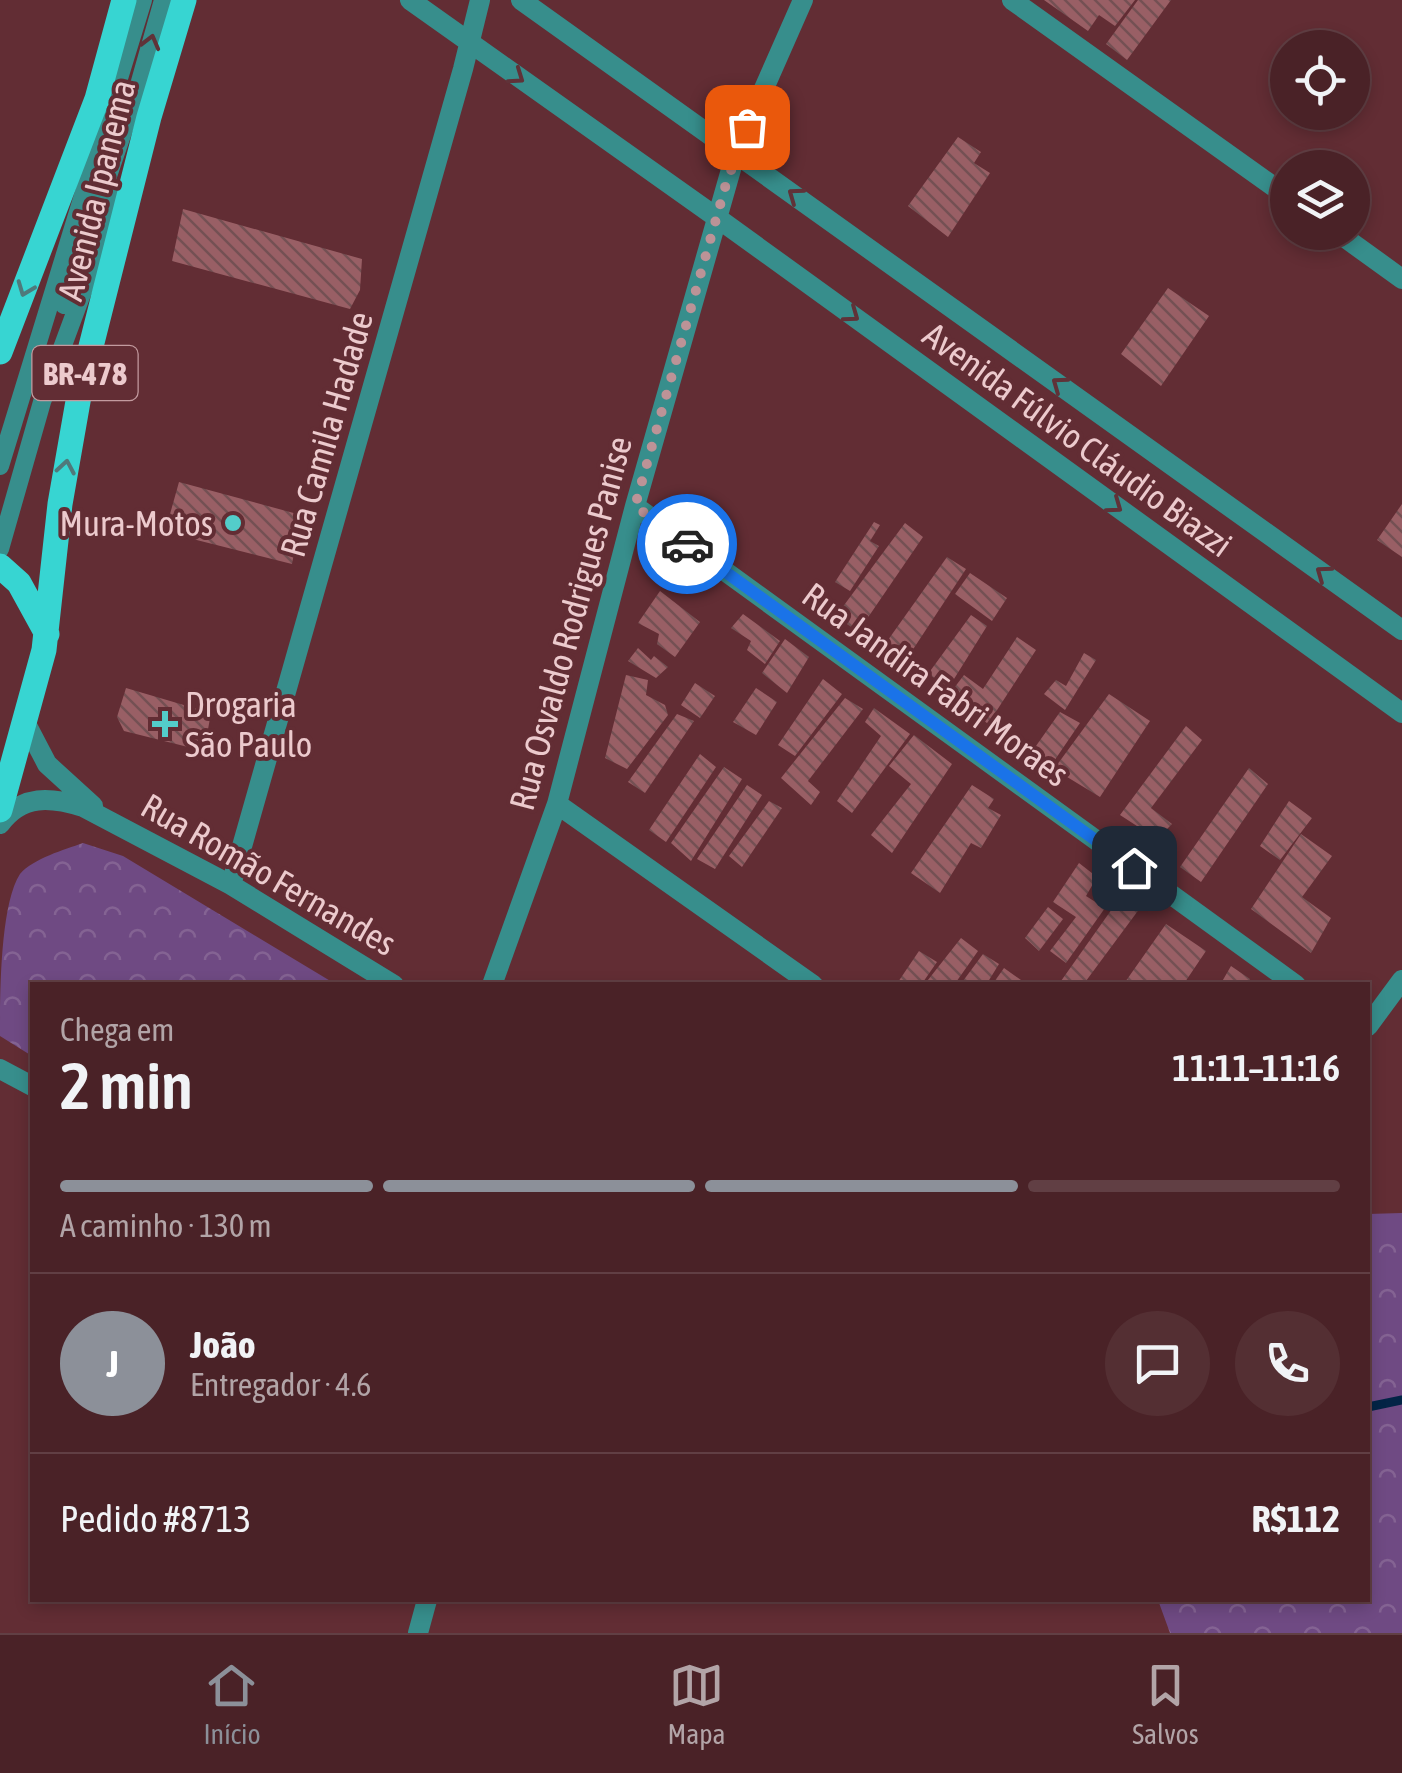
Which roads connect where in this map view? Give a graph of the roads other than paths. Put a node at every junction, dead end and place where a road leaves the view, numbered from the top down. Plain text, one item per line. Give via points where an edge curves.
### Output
1 (124, 0) edge
2 (143, 0) edge
3 (163, 0) edge
4 (184, 0) edge
5 (410, 0) edge
6 (480, 0) edge
7 (521, 0) edge
8 (802, 0) edge
9 (1012, 0) edge
10 (470, 44) junction
11 (97, 100) junction
12 (149, 117) junction
13 (736, 152) junction
14 (1270, 184) edge
15 (716, 217) junction
16 (1363, 250) edge
17 (1402, 278) edge
18 (0, 352) edge
19 (33, 359) junction
20 (42, 402) junction
21 (0, 466) edge
22 (635, 506) junction
23 (0, 549) edge
24 (0, 566) edge
25 (1402, 630) edge
26 (47, 634) junction
27 (1402, 713) edge
28 (24, 720) junction
29 (556, 804) junction
30 (0, 810) edge
31 (110, 819) junction
32 (0, 824) edge
33 (231, 885) junction
34 (1402, 980) edge
35 (389, 982) edge
36 (493, 982) edge
37 (809, 982) edge
38 (1292, 982) edge
39 (1370, 1023) edge
40 (0, 1069) edge
41 (30, 1085) edge
42 (426, 1602) edge
43 (418, 1633) edge

1 - 11 main road, Avenida Ipanema / BR-478
2 - 19 lane
20 -> 3 lane via 44,362
4 - 12 main road, Avenida Ipanema / BR-478
5 - 10 street, Avenida Fúlvio Cláudio Biazzi
6 - 10 street, Rua Camila Hadade
7 - 13 street, Avenida Fúlvio Cláudio Biazzi
8 - 13 street
9 - 14 street
10 -> 15 street, Avenida Fúlvio Cláudio Biazzi
10 - 33 street, Rua Camila Hadade
11 -> 18 main road, Avenida Ipanema / BR-478
11 - 19 lane
12 - 20 lane
26 -> 12 main road, Avenida Ipanema / BR-478 via 80,390
13 - 15 street
25 -> 13 street, Avenida Fúlvio Cláudio Biazzi
15 - 22 street, Rua Osvaldo Rodrigues Panise
15 -> 27 street, Avenida Fúlvio Cláudio Biazzi
16 - 17 street
19 - 21 lane
20 - 23 lane
22 - 29 street, Rua Osvaldo Rodrigues Panise
22 - 38 street, Rua Jandira Fabri Moraes
24 - 26 main road via 19,583
26 - 28 main road, Avenida Ipanema / BR-478
28 - 30 main road, Avenida Ipanema / BR-478
28 - 31 street, Rua Romão Fernandes via 47,764
29 - 36 street, Rua Osvaldo Rodrigues Panise
29 - 37 street
31 - 32 street, Rua Romão Fernandes via 38,798
31 - 33 street, Rua Romão Fernandes
33 - 35 street, Rua Romão Fernandes
34 - 39 street
40 - 41 street
42 - 43 street

